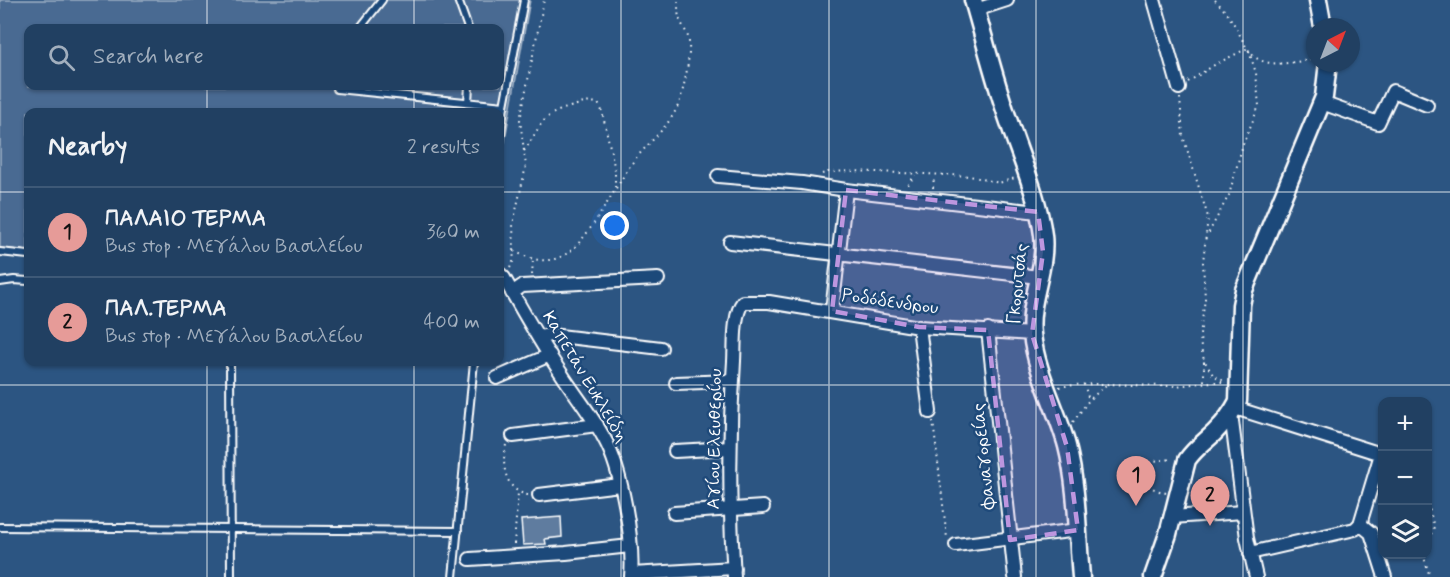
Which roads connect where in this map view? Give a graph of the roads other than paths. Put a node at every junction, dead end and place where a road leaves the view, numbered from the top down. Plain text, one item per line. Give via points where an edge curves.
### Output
1 (382, 0) edge
2 (458, 0) edge
3 (524, 0) edge
4 (1007, 0) edge
5 (1154, 0) edge
6 (1318, 0) edge
7 (974, 5) edge
8 (1321, 18) edge
9 (363, 24) edge
10 (467, 24) edge
11 (1327, 72) edge
12 (1179, 88) road end
13 (347, 90) edge
14 (469, 90) edge
15 (468, 102) junction
16 (1322, 103) junction
17 (1427, 105) dead end
18 (504, 106) joint
19 (718, 176) dead end
20 (846, 190) junction
21 (1038, 212) junction
22 (730, 242) dead end
23 (0, 252) edge
24 (24, 255) edge
25 (838, 255) junction
26 (1039, 277) junction
27 (504, 279) edge
28 (658, 279) dead end
29 (24, 281) edge
30 (0, 282) edge
31 (512, 293) junction
32 (743, 302) joint
33 (832, 311) junction
34 (919, 327) junction
35 (988, 330) junction
36 (1032, 334) junction
37 (539, 337) junction
38 (661, 348) dead end
39 (550, 355) junction
40 (230, 366) edge
41 (474, 366) edge
42 (497, 378) dead end
43 (732, 381) junction
44 (676, 383) dead end
45 (1233, 411) junction
46 (930, 412) road end
47 (597, 425) junction
48 (513, 436) road end
49 (730, 448) junction
50 (675, 451) dead end
51 (620, 485) junction
52 (539, 495) road end
53 (763, 507) dead end
54 (732, 509) junction
55 (1244, 512) junction
56 (674, 513) dead end
57 (1172, 517) junction
58 (1360, 524) junction
59 (0, 527) edge
60 (231, 529) junction
61 (1078, 530) junction
62 (458, 531) junction
63 (1010, 540) junction
64 (956, 545) road end
65 (630, 546) junction
66 (1250, 553) junction
67 (470, 559) dead end
68 (734, 572) edge
69 (651, 574) edge
70 (632, 575) edge
71 (231, 577) edge
72 (453, 577) edge
73 (1015, 577) edge
74 (1081, 577) edge
75 (1153, 577) edge
76 (1256, 577) edge
77 (1385, 577) edge

1 - 9 lane
2 - 10 lane
3 - 18 lane
4 - 7 street
5 - 12 street
6 - 8 street
7 - 21 street, Γκορυτσάς
11 - 16 street
13 - 15 lane
14 - 15 lane
15 - 18 lane
16 - 17 street via 1378,123 1393,91
16 - 45 street via 1244,290 1240,383
19 - 20 street
20 - 21 street
20 - 25 street
21 - 26 street, Γκορυτσάς via 1043,236
22 - 25 street
23 - 24 lane
25 - 26 street
25 - 33 street
26 - 36 street, Γκορυτσάς
27 - 31 street, Καπετάν Ευκλείδη
28 - 31 street via 522,286
29 - 30 lane
31 - 37 street, Καπετάν Ευκλείδη
32 - 33 street, Ροδόδενδρου
32 - 43 street, Αγίου Ελευθερίου via 736,327
33 - 34 street, Ροδόδενδρου
34 - 35 street, Ροδόδενδρου
34 - 46 street
35 - 36 street, Ροδόδενδρου
35 - 63 street, Φαναγορείας
36 - 61 street, Γκορυτσάς via 1073,472
37 - 38 street
37 - 39 street, Καπετάν Ευκλείδη
39 - 42 street
39 - 47 street, Καπετάν Ευκλείδη
40 - 60 lane
41 - 62 lane
43 - 44 street
43 - 49 street, Αγίου Ελευθερίου
45 - 55 street
45 - 57 street via 1192,453
45 - 58 street via 1381,454
47 - 48 street
47 - 51 street, Καπετάν Ευκλείδη
49 - 50 street
49 - 54 street, Αγίου Ελευθερίου
51 - 52 street
51 - 65 street, Καπετάν Ευκλείδη
53 - 54 street
54 - 56 street
54 - 68 street, Αγίου Ελευθερίου
55 - 57 street
55 - 66 street
57 - 75 street
58 - 66 street via 1355,529
58 - 77 street via 1371,533
59 - 60 lane
60 - 62 lane
60 - 71 lane
61 - 63 street
61 - 74 street, Γκορυτσάς
62 - 72 lane
63 - 64 street
63 - 73 street, Φαναγορείας
65 - 67 street
65 - 70 street, Καπετάν Ευκλείδη
66 - 76 street
68 - 69 street
69 - 70 street

